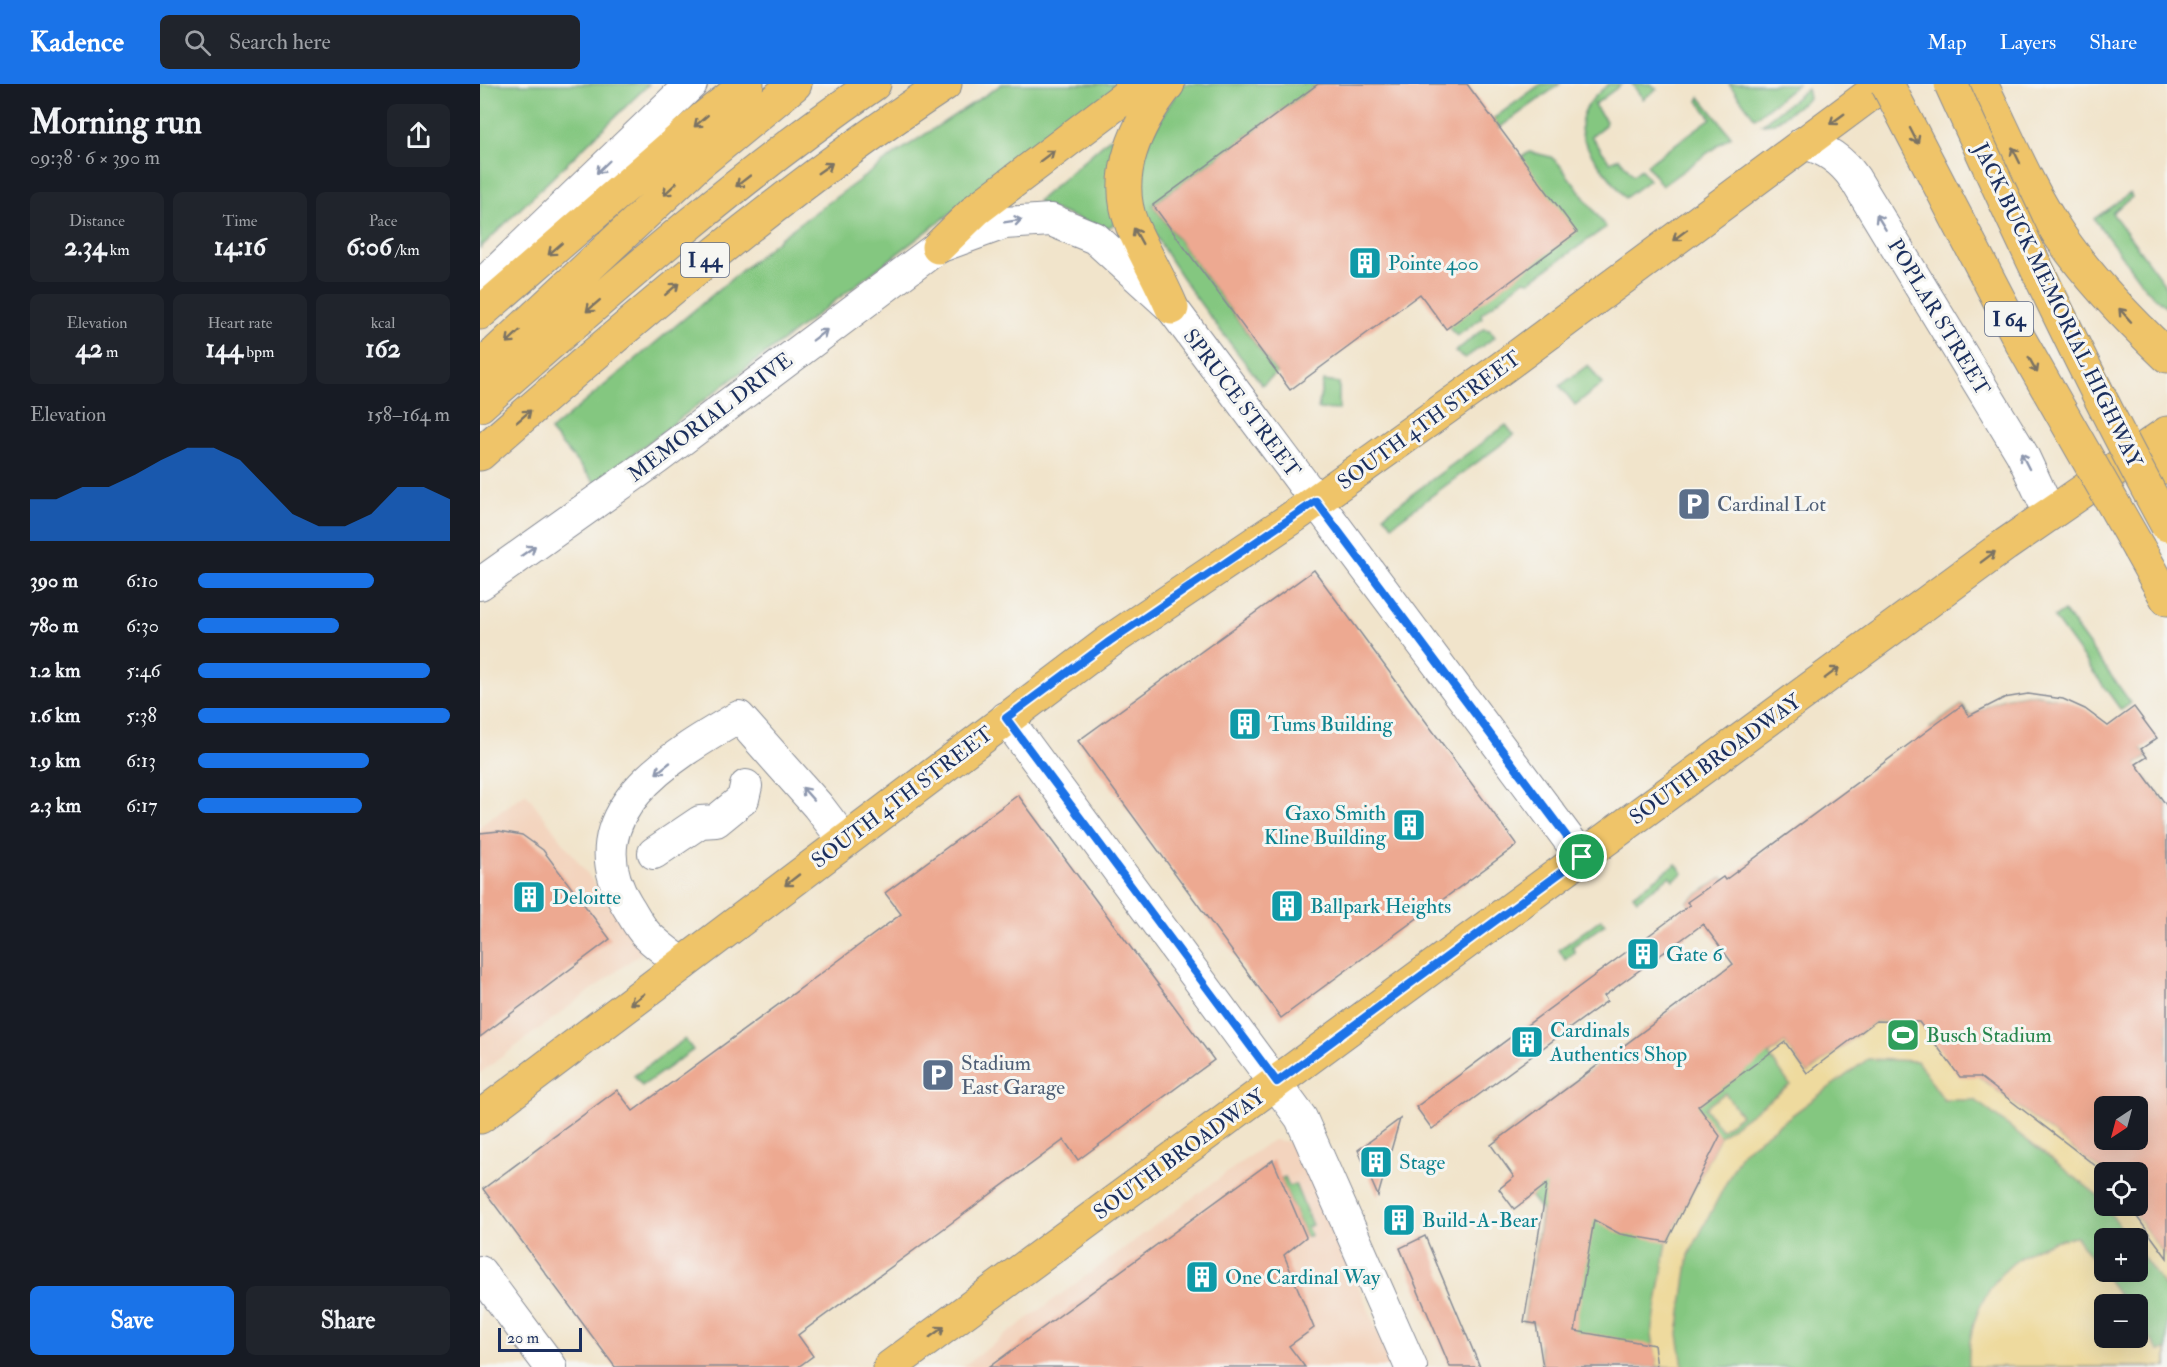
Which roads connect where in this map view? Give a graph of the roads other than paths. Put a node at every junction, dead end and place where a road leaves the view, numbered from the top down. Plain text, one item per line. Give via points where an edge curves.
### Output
1 (691, 84) edge
2 (747, 84) edge
3 (795, 84) edge
4 (874, 84) edge
5 (945, 84) edge
6 (1142, 84) edge
7 (1168, 84) edge
8 (1886, 84) edge
9 (1951, 84) edge
10 (1980, 84) edge
11 (1803, 143) junction
12 (938, 247) junction
13 (480, 287) edge
14 (1172, 308) junction
15 (480, 313) edge
16 (2167, 356) edge
17 (480, 368) edge
18 (480, 405) edge
19 (2167, 433) edge
20 (480, 454) edge
21 (2167, 467) edge
22 (2117, 468) junction
23 (1316, 501) junction
24 (2050, 514) junction
25 (2167, 525) edge
26 (480, 584) edge
27 (2167, 599) edge
28 (1006, 718) junction
29 (779, 762) junction
30 (844, 840) junction
31 (654, 853) dead end
32 (1582, 857) junction
33 (683, 964) junction
34 (1277, 1082) junction
35 (480, 1117) edge
36 (480, 1272) edge
37 (551, 1367) edge
38 (890, 1367) edge
39 (1411, 1367) edge

1 -> 13 street
2 -> 15 main road
3 -> 17 main road via 698,164
4 -> 18 main road, I 44 via 677,233
20 -> 5 main road, I 44 via 776,204
12 -> 6 main road via 977,209
14 -> 7 main road via 1133,226 1124,187 1132,146
8 -> 11 main road, SOUTH 4TH STREET
8 -> 27 main road, JACK BUCK MEMORIAL HIGHWAY / I 64, bridge via 2021,342
9 - 25 main road, JACK BUCK MEMORIAL HIGHWAY / I 64, bridge via 2049,296
16 -> 10 main road via 2108,296 2060,236
11 -> 23 main road, SOUTH 4TH STREET
24 -> 11 street, POPLAR STREET via 2022,454 1855,179 1833,158
12 -> 14 street, SPRUCE STREET via 1004,223 1051,220 1095,238
26 -> 12 street, MEMORIAL DRIVE via 656,459
14 - 23 street, SPRUCE STREET
19 - 22 main road, SOUTH BROADWAY
21 - 22 main road
22 - 24 main road, SOUTH BROADWAY
23 - 28 main road, SOUTH 4TH STREET via 1110,641
23 - 32 street, SPRUCE STREET
32 -> 24 main road, SOUTH BROADWAY
28 - 30 main road, SOUTH 4TH STREET
28 - 34 street
30 -> 29 street
29 - 31 street via 747,786 731,786 706,805 700,822
29 -> 33 street via 739,717 698,741 654,775 633,795 614,824 609,855 614,884 645,934
30 -> 33 main road, SOUTH 4TH STREET
32 - 34 main road, SOUTH BROADWAY
33 -> 35 main road, SOUTH 4TH STREET
38 -> 34 main road, SOUTH BROADWAY
34 - 39 street via 1311,1137
36 - 37 street

